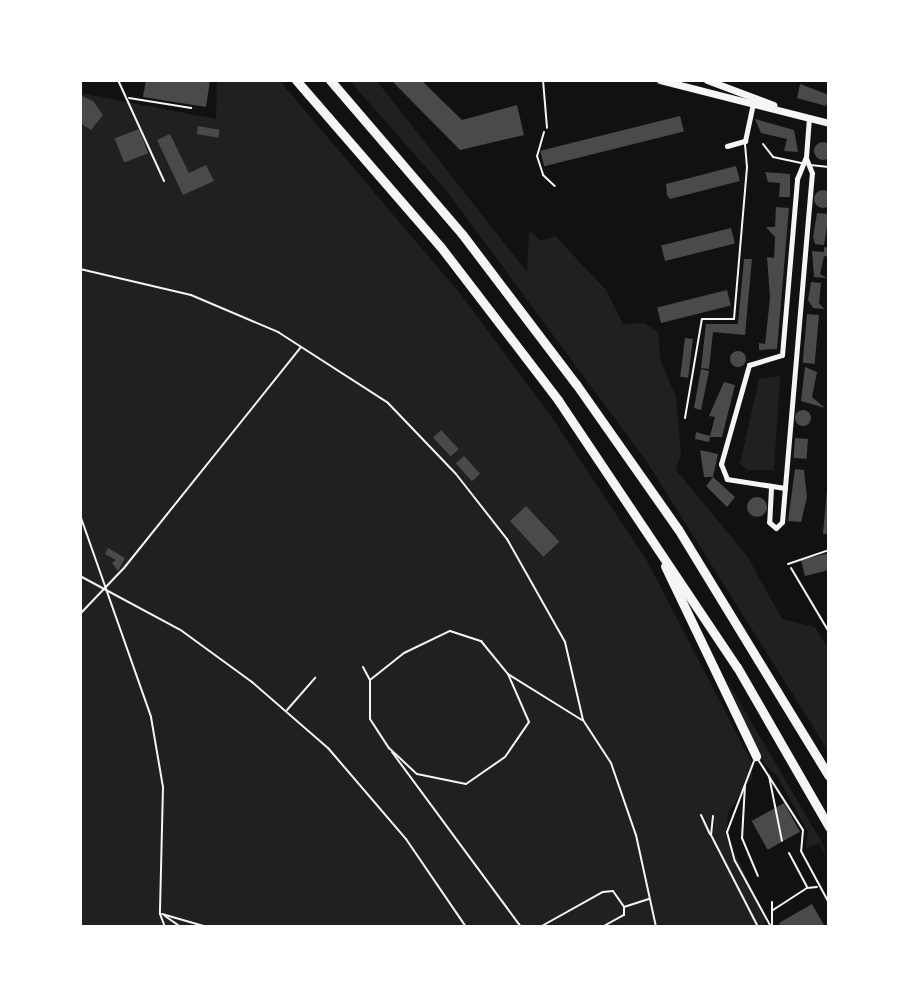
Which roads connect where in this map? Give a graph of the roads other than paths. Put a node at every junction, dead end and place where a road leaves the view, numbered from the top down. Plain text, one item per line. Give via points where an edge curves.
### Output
1 (118, 80) edge
2 (296, 80) edge
3 (330, 80) edge
4 (543, 80) edge
5 (660, 80) edge
6 (707, 80) edge
7 (128, 98) junction
8 (753, 104) junction
9 (191, 108) dead end
10 (797, 114) junction
11 (809, 117) junction
12 (829, 123) edge
13 (547, 128) road end
14 (745, 141) junction
15 (763, 144) dead end
16 (727, 146) dead end
17 (806, 162) junction
18 (829, 167) edge
19 (164, 181) dead end
20 (782, 355) junction
21 (795, 364) junction
22 (685, 418) dead end
23 (771, 488) junction
24 (785, 488) junction
25 (657, 548) junction
26 (829, 550) edge
27 (788, 564) road end
28 (756, 756) junction
29 (769, 775) junction
30 (829, 776) edge
31 (746, 780) junction
32 (829, 827) edge
33 (782, 841) dead end
34 (789, 853) dead end
35 (758, 876) dead end
36 (819, 887) junction
37 (807, 888) junction
38 (772, 902) dead end
39 (829, 903) edge
40 (773, 910) junction
41 (772, 927) edge

1 - 7 lane
2 - 25 highway via 484,302 558,400
3 - 30 highway via 462,234 585,396 710,580
4 - 13 lane
5 - 8 main road
6 - 10 main road
7 - 9 lane
7 - 19 lane
8 - 10 main road
8 - 14 street
10 - 11 main road
11 - 12 main road
11 - 17 street
14 - 16 street
14 - 22 lane via 734,319 702,319
15 - 17 lane via 775,158
17 - 18 lane
17 - 20 street via 797,179
17 - 21 street
20 - 21 street
20 - 23 street via 749,365 721,464 727,479
21 - 24 street
23 - 24 street
23 - 24 street via 769,522 774,528 782,522
25 - 28 highway
25 - 32 highway via 737,667
26 - 27 lane
28 - 29 lane
28 - 31 lane
29 - 33 lane
29 - 36 lane via 803,830 801,851
31 - 35 lane via 742,838
31 - 41 lane via 727,832 735,861
34 - 37 lane
36 - 37 lane
36 - 39 lane
37 - 40 lane
38 - 40 lane
40 - 41 lane

